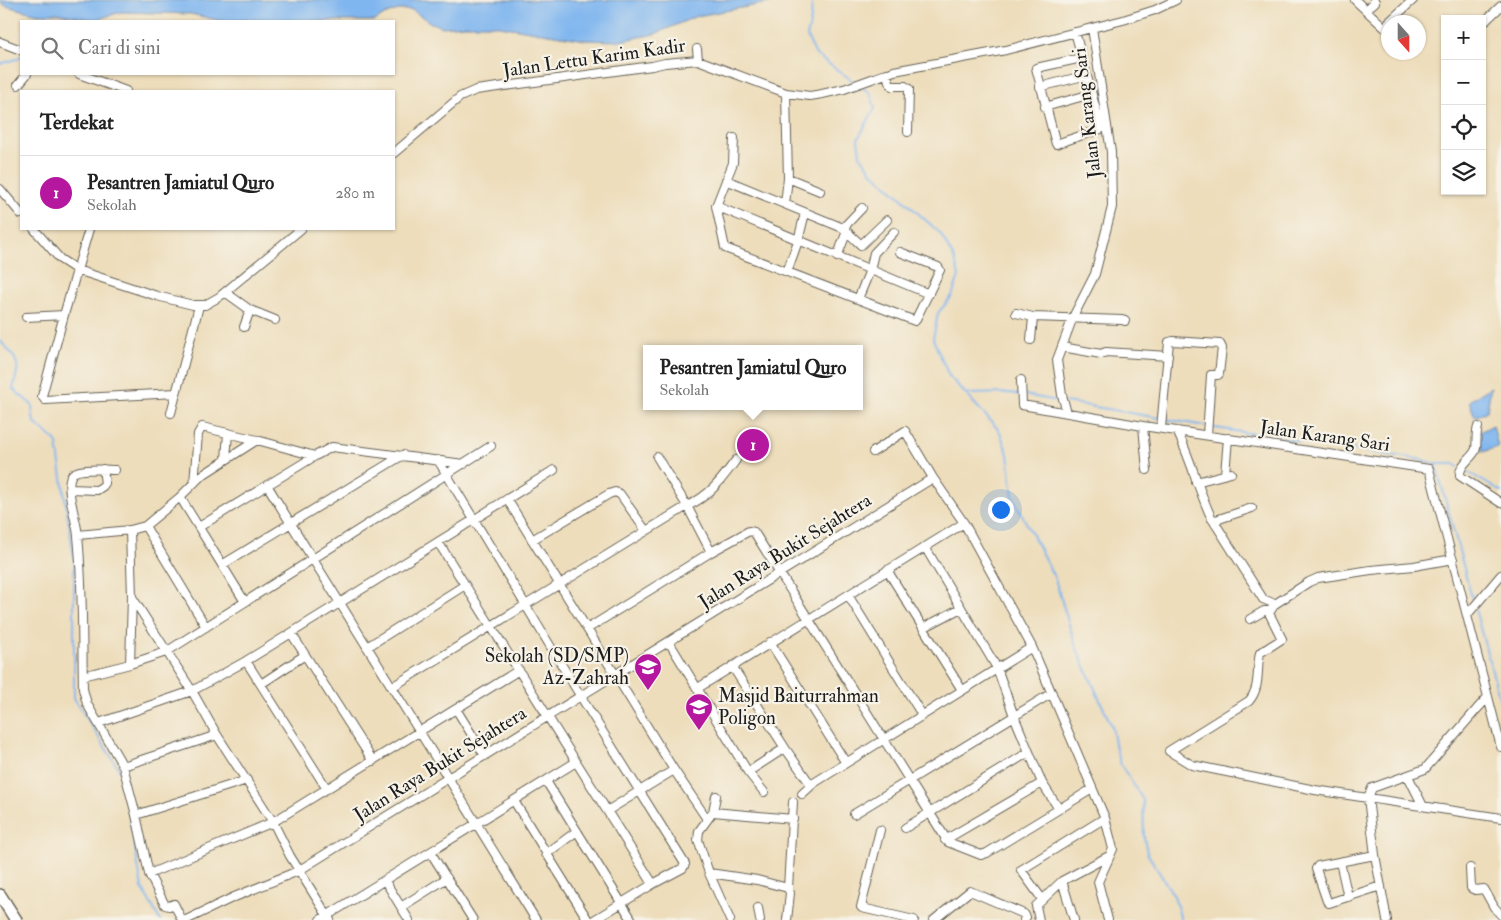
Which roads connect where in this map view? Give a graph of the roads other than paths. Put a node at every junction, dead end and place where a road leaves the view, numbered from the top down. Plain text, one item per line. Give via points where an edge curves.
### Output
1 (1176, 0) edge
2 (1355, 0) edge
3 (1374, 0) edge
4 (1413, 0) edge
5 (1501, 6) edge
6 (1366, 10) junction
7 (1397, 15) edge
8 (1486, 20) edge
9 (1381, 23) edge
10 (1092, 28) junction
11 (1075, 32) junction
12 (0, 42) edge
13 (18, 49) edge
14 (697, 49) dead end
15 (1082, 58) junction
16 (698, 60) junction
17 (887, 72) junction
18 (26, 75) edge
19 (1087, 75) junction
20 (92, 76) edge
21 (18, 85) dead end
22 (1040, 87) junction
23 (124, 90) edge
24 (786, 92) junction
25 (1092, 94) junction
26 (1045, 107) junction
27 (908, 132) dead end
28 (734, 138) dead end
29 (395, 152) edge
30 (788, 178) junction
31 (726, 180) junction
32 (0, 189) edge
33 (820, 191) dead end
34 (785, 204) junction
35 (716, 206) junction
36 (862, 208) dead end
37 (20, 213) edge
38 (805, 213) junction
39 (887, 220) dead end
40 (845, 229) junction
41 (35, 230) edge
42 (89, 230) edge
43 (300, 230) edge
44 (894, 232) dead end
45 (798, 241) junction
46 (900, 252) dead end
47 (837, 256) junction
48 (77, 270) junction
49 (870, 270) junction
50 (787, 272) junction
51 (225, 292) junction
52 (929, 294) junction
53 (858, 299) junction
54 (199, 306) junction
55 (250, 310) junction
56 (1016, 313) dead end
57 (64, 315) junction
58 (26, 316) dead end
59 (1034, 317) junction
60 (1073, 318) junction
61 (275, 320) dead end
62 (1125, 321) dead end
63 (244, 326) dead end
64 (1031, 340) dead end
65 (1062, 347) junction
66 (1168, 356) junction
67 (1021, 380) dead end
68 (176, 393) junction
69 (1066, 410) junction
70 (171, 413) dead end
71 (1143, 426) junction
72 (1162, 426) junction
73 (1478, 427) dead end
74 (1177, 430) junction
75 (228, 433) junction
76 (1207, 433) junction
77 (1228, 438) junction
78 (257, 440) junction
79 (491, 446) dead end
80 (873, 452) dead end
81 (403, 455) junction
82 (315, 456) junction
83 (657, 457) dead end
84 (226, 459) junction
85 (438, 460) junction
86 (736, 460) dead end
87 (464, 464) junction
88 (103, 470) junction
89 (115, 470) dead end
90 (554, 470) dead end
91 (1147, 470) dead end
92 (447, 474) junction
93 (933, 478) junction
94 (1196, 482) junction
95 (194, 483) junction
96 (267, 485) junction
97 (70, 489) junction
98 (180, 497) junction
99 (507, 499) junction
100 (1501, 502) edge
101 (687, 506) junction
102 (1252, 508) dead end
103 (475, 519) junction
104 (1213, 520) junction
105 (964, 523) junction
106 (291, 524) junction
107 (145, 526) junction
108 (199, 527) junction
109 (130, 530) junction
110 (646, 531) junction
111 (78, 535) junction
112 (532, 540) junction
113 (438, 542) junction
114 (925, 547) junction
115 (711, 552) junction
116 (313, 559) junction
117 (1454, 560) junction
118 (222, 566) junction
119 (888, 570) junction
120 (780, 574) junction
121 (1501, 575) edge
122 (466, 585) junction
123 (560, 585) junction
124 (848, 595) junction
125 (132, 597) junction
126 (245, 602) junction
127 (340, 603) junction
128 (526, 605) junction
129 (1272, 607) junction
130 (961, 608) junction
131 (1469, 612) junction
132 (808, 619) junction
133 (1250, 619) dead end
134 (491, 626) junction
135 (206, 627) junction
136 (587, 628) junction
137 (923, 628) junction
138 (291, 633) junction
139 (669, 642) junction
140 (770, 642) junction
141 (367, 647) junction
142 (1032, 647) junction
143 (166, 652) junction
144 (305, 654) junction
145 (246, 661) junction
146 (130, 664) junction
147 (732, 666) junction
148 (997, 668) junction
149 (519, 670) junction
150 (615, 675) junction
151 (83, 676) junction
152 (261, 684) junction
153 (392, 687) junction
154 (698, 688) junction
155 (962, 690) junction
156 (192, 691) junction
157 (1052, 693) junction
158 (581, 697) junction
159 (1488, 697) junction
160 (456, 710) junction
161 (922, 715) junction
162 (1014, 716) junction
163 (548, 717) junction
164 (99, 723) junction
165 (419, 732) junction
166 (217, 736) junction
167 (883, 740) junction
168 (1501, 747) edge
169 (785, 748) junction
170 (1029, 752) junction
171 (485, 756) junction
172 (373, 760) junction
173 (576, 762) junction
174 (846, 763) junction
175 (123, 766) junction
176 (674, 770) junction
177 (748, 772) junction
178 (1408, 776) junction
179 (448, 778) junction
180 (247, 780) junction
181 (908, 780) junction
182 (546, 781) junction
183 (1042, 783) junction
184 (811, 785) junction
185 (1092, 788) junction
186 (327, 789) junction
187 (640, 790) junction
188 (764, 792) dead end
189 (802, 794) dead end
190 (716, 796) dead end
191 (1368, 798) junction
192 (514, 801) junction
193 (793, 802) dead end
194 (1423, 806) junction
195 (1059, 809) junction
196 (607, 811) junction
197 (713, 812) junction
198 (929, 813) junction
199 (854, 814) dead end
200 (136, 815) junction
201 (1105, 818) junction
202 (1501, 818) edge
203 (707, 819) junction
204 (793, 819) junction
205 (273, 822) junction
206 (476, 824) junction
207 (905, 828) dead end
208 (880, 830) dead end
209 (577, 831) junction
210 (946, 840) junction
211 (431, 853) junction
212 (546, 854) junction
213 (1376, 855) junction
214 (1110, 856) junction
215 (1340, 862) junction
216 (1470, 868) dead end
217 (298, 871) junction
218 (709, 873) junction
219 (149, 874) junction
220 (447, 878) junction
221 (385, 881) junction
222 (1062, 881) junction
223 (653, 884) junction
224 (1381, 886) junction
225 (788, 888) junction
226 (0, 896) edge
227 (1348, 897) junction
228 (1042, 899) junction
229 (621, 903) junction
230 (401, 907) junction
231 (758, 908) dead end
232 (1501, 915) edge
233 (326, 919) edge
234 (16, 920) edge
235 (184, 920) edge
236 (409, 920) edge
237 (473, 920) edge
238 (536, 920) edge
239 (588, 920) edge
240 (594, 920) edge
241 (632, 920) edge
242 (730, 920) edge
243 (760, 920) edge
244 (787, 920) edge
245 (914, 920) edge
246 (934, 920) edge
247 (1024, 920) edge
248 (1038, 920) edge
249 (1074, 920) edge
250 (1108, 920) edge
251 (1387, 920) edge

1 - 10 street, Jalan Lettu Karim Kadir via 1155,10
2 - 6 street
3 - 6 street
4 - 7 street
5 - 8 street
6 - 9 street
10 - 11 street, Jalan Lettu Karim Kadir
10 - 60 street, Jalan Karang Sari via 1111,152 1112,207 1095,274
11 - 15 street
11 - 17 street, Jalan Lettu Karim Kadir via 999,51
12 - 13 street
14 - 16 street
15 - 19 street
15 - 22 street via 1037,67 1035,71
16 - 24 street, Jalan Lettu Karim Kadir
16 - 29 street, Jalan Lettu Karim Kadir via 469,92
17 - 24 street, Jalan Lettu Karim Kadir via 844,89 810,96
17 - 27 street via 892,86 909,89
18 - 21 street
19 - 22 street
19 - 25 street
20 - 23 street
22 - 26 street
24 - 30 street
25 - 26 street
25 - 26 street via 1100,130 1056,144
28 - 31 street via 734,158
30 - 33 street
30 - 34 street
31 - 34 street
31 - 35 street
32 - 37 street
34 - 38 street
35 - 45 street
35 - 50 street via 725,248
36 - 40 street
38 - 40 street
38 - 45 street
39 - 40 street via 861,245
40 - 47 street
41 - 48 street via 57,256
42 - 48 street
43 - 51 street
44 - 49 street via 874,252
45 - 47 street
45 - 50 street
46 - 52 street via 939,269
47 - 49 street
48 - 54 street
48 - 57 street
49 - 52 street
49 - 53 street
50 - 53 street
51 - 54 street via 210,303
51 - 55 street
52 - 53 street via 915,321
54 - 68 street
55 - 61 street
55 - 63 street
56 - 59 street
57 - 58 street
57 - 68 street via 42,396 45,400
59 - 60 street
59 - 64 street
60 - 62 street
60 - 65 street, Jalan Karang Sari
65 - 66 street via 1100,354
65 - 69 street, Jalan Karang Sari via 1057,363
66 - 72 street
66 - 76 street via 1171,341 1221,345 1219,374 1210,375
67 - 69 street, Jalan Karang Sari via 1022,405
68 - 70 street
69 - 71 street, Jalan Karang Sari
71 - 72 street, Jalan Karang Sari
71 - 91 street
72 - 74 street, Jalan Karang Sari
73 - 100 street via 1476,448 1460,471 1461,478
74 - 76 street, Jalan Karang Sari
74 - 94 street
75 - 78 street
75 - 84 street
75 - 95 street via 205,427 198,431
76 - 77 street, Jalan Karang Sari
77 - 94 street via 1228,474
77 - 117 street, Jalan Karang Sari via 1427,468 1432,476
78 - 82 street
78 - 84 street
79 - 87 street
80 - 93 street via 905,431
81 - 82 street via 335,446
81 - 85 street
81 - 106 street
82 - 96 street
83 - 101 street
84 - 95 street
85 - 87 street
85 - 92 street
86 - 101 street via 708,494
87 - 92 street
88 - 89 street
88 - 97 street via 73,473
88 - 97 street via 105,483 97,490
90 - 99 street
92 - 103 street
92 - 116 street
93 - 105 street
93 - 120 street, Jalan Raya Bukit Sejahtera
94 - 104 street
95 - 98 street
96 - 106 street
96 - 108 street
97 - 111 street
98 - 107 street
98 - 108 street
99 - 103 street
99 - 112 street
101 - 110 street
101 - 115 street
102 - 104 street
103 - 113 street
103 - 128 street
104 - 129 street via 1263,599
105 - 114 street
105 - 142 street
106 - 116 street
106 - 118 street
107 - 109 street
107 - 135 street
108 - 118 street
109 - 111 street
109 - 125 street
110 - 112 street via 620,494 615,492
110 - 123 street
111 - 151 street
112 - 123 street
113 - 122 street
113 - 127 street
114 - 119 street
114 - 130 street
115 - 120 street via 749,531 754,532
115 - 136 street
116 - 126 street
116 - 127 street
117 - 129 street via 1327,575 1309,582
117 - 131 street, Jalan Karang Sari
118 - 126 street
119 - 124 street
119 - 137 street
120 - 132 street
120 - 139 street, Jalan Raya Bukit Sejahtera
121 - 131 street
122 - 134 street
122 - 141 street
123 - 128 street
123 - 136 street
124 - 132 street
124 - 161 street
125 - 143 street
125 - 146 street
126 - 135 street
127 - 138 street
127 - 141 street
128 - 134 street
128 - 158 street
129 - 133 street
129 - 191 street via 1282,639 1261,652 1254,695 1169,751 1192,765
130 - 137 street
130 - 148 street
131 - 159 street, Jalan Karang Sari
132 - 140 street
132 - 167 street
134 - 149 street
134 - 153 street
135 - 143 street
136 - 150 street
137 - 155 street
138 - 144 street
138 - 145 street
139 - 150 street, Jalan Raya Bukit Sejahtera
139 - 154 street
140 - 147 street
140 - 174 street
141 - 153 street
142 - 148 street
142 - 157 street
143 - 146 street
143 - 156 street
144 - 152 street
144 - 172 street
145 - 152 street
145 - 156 street
146 - 151 street
147 - 154 street
147 - 169 street
148 - 155 street
148 - 162 street
149 - 160 street
149 - 163 street
150 - 158 street, Jalan Raya Bukit Sejahtera
150 - 176 street
151 - 164 street via 85,697
152 - 186 street
153 - 165 street
154 - 177 street
155 - 161 street
156 - 164 street
156 - 166 street
157 - 162 street
157 - 185 street
158 - 163 street, Jalan Raya Bukit Sejahtera
158 - 187 street
159 - 168 street, Jalan Karang Sari
159 - 178 street via 1425,769
160 - 165 street
160 - 171 street
161 - 167 street
162 - 170 street
162 - 181 street
163 - 171 street, Jalan Raya Bukit Sejahtera
163 - 173 street
164 - 175 street
165 - 172 street
165 - 179 street
166 - 175 street
166 - 180 street
167 - 174 street
167 - 181 street
169 - 177 street
169 - 184 street
170 - 183 street
170 - 198 street
171 - 179 street, Jalan Raya Bukit Sejahtera
172 - 186 street
173 - 182 street
173 - 196 street
174 - 184 street
175 - 200 street
176 - 187 street
176 - 203 street
177 - 188 street
178 - 191 street via 1372,788
178 - 194 street
179 - 206 street
179 - 217 street, Jalan Raya Bukit Sejahtera
180 - 200 street
180 - 205 street
181 - 198 street
181 - 199 street
182 - 192 street
182 - 209 street
183 - 195 street
183 - 210 street
184 - 189 street
185 - 195 street
185 - 201 street
186 - 205 street
187 - 196 street
187 - 223 street via 685,864
190 - 197 street
191 - 194 street
191 - 213 street
192 - 206 street
192 - 212 street
193 - 204 street
194 - 202 street
195 - 210 street via 984,854
196 - 223 street
197 - 203 street
197 - 204 street
198 - 207 street
198 - 210 street
200 - 219 street
201 - 214 street via 1113,844
201 - 228 street via 1021,870
203 - 218 street via 698,840
204 - 225 street
205 - 217 street
205 - 219 street
206 - 211 street
206 - 238 street
208 - 245 street via 861,908
209 - 212 street
209 - 229 street
211 - 220 street
211 - 221 street
212 - 239 street
213 - 215 street
213 - 224 street
214 - 222 street
214 - 250 street via 1098,882
215 - 227 street
215 - 227 street via 1316,869 1327,901 1331,903
216 - 232 street via 1472,888 1484,889
217 - 233 street
217 - 235 street, Jalan Raya Bukit Sejahtera
218 - 225 street
218 - 242 street
219 - 235 street via 165,905 174,904
220 - 230 street
220 - 237 street
221 - 230 street
221 - 233 street
222 - 228 street
222 - 249 street
223 - 229 street
224 - 227 street
224 - 251 street
225 - 244 street
226 - 234 highway
228 - 248 street via 1035,909
229 - 240 street
229 - 241 street
230 - 236 street
231 - 243 street
246 - 247 street via 970,891 1024,914

